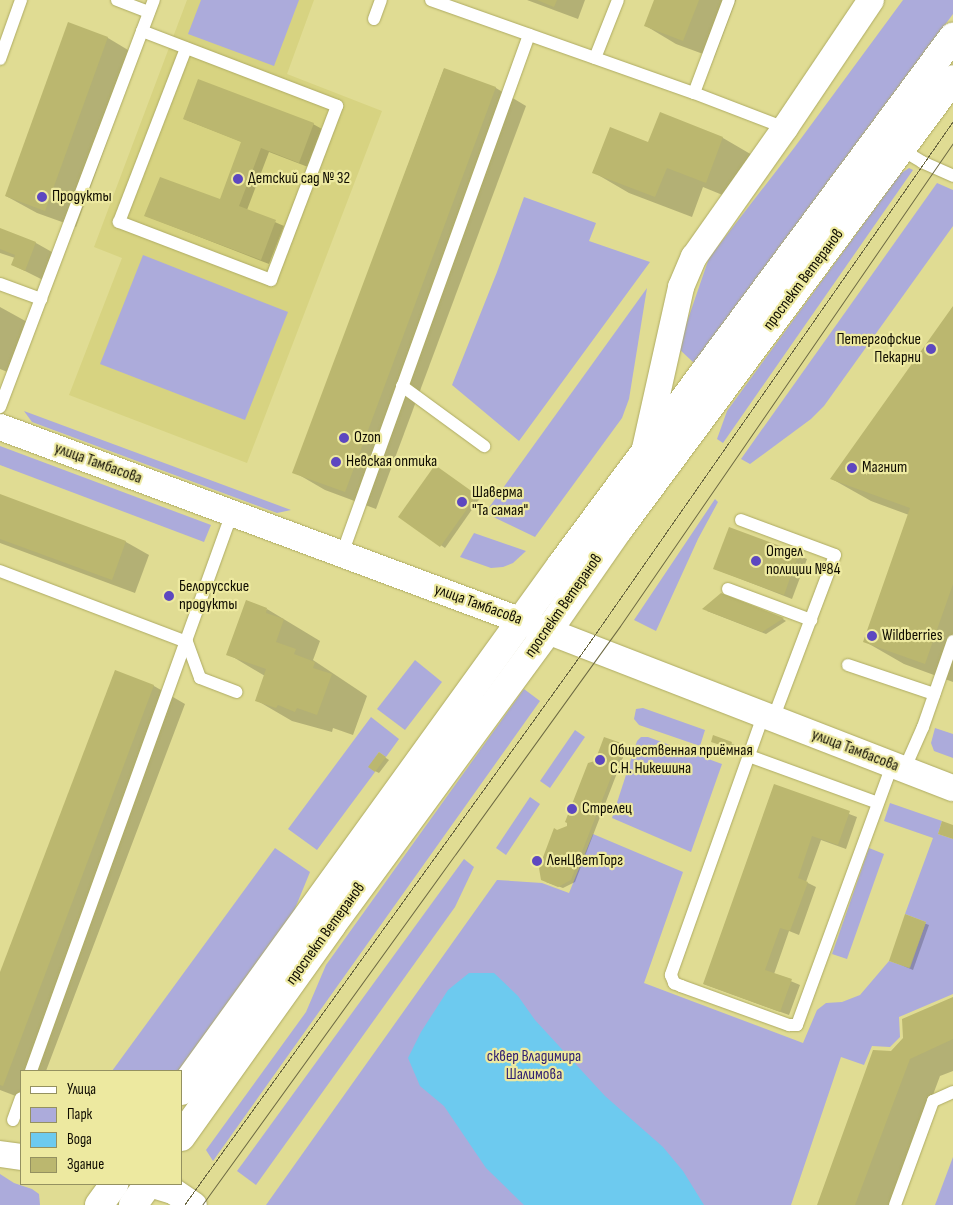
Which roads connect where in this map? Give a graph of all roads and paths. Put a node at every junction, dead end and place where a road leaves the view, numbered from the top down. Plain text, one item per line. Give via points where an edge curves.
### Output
1 (21, 0) edge
2 (117, 0) edge
3 (382, 0) edge
4 (431, 0) edge
5 (618, 0) edge
6 (729, 0) edge
7 (872, 0) edge
8 (152, 6) edge
9 (374, 19) dead end
10 (142, 31) junction
11 (529, 35) junction
12 (953, 36) edge
13 (186, 48) junction
14 (595, 58) junction
15 (0, 59) edge
16 (953, 79) edge
17 (694, 93) junction
18 (785, 128) junction
19 (891, 143) junction
20 (953, 176) edge
21 (0, 284) edge
22 (41, 299) junction
23 (402, 386) junction
24 (0, 407) edge
25 (0, 427) edge
26 (484, 446) dead end
27 (644, 453) junction
28 (232, 513) junction
29 (741, 520) dead end
30 (342, 554) junction
31 (0, 571) edge
32 (728, 589) dead end
33 (811, 620) junction
34 (522, 621) junction
35 (548, 631) junction
36 (953, 641) edge
37 (187, 642) junction
38 (848, 665) dead end
39 (236, 692) dead end
40 (934, 694) junction
41 (768, 718) junction
42 (749, 756) junction
43 (898, 768) junction
44 (953, 788) edge
45 (878, 804) junction
46 (31, 1070) edge
47 (182, 1090) edge
48 (953, 1092) edge
49 (20, 1101) edge
50 (13, 1120) dead end
51 (182, 1136) edge
52 (0, 1154) edge
53 (20, 1157) edge
54 (113, 1185) edge
55 (148, 1185) edge
56 (152, 1185) edge
57 (99, 1205) edge
58 (133, 1205) edge
59 (194, 1205) edge
60 (895, 1205) edge

1 - 15 lane
2 - 8 lane
3 - 9 lane
4 - 11 lane
5 - 14 lane
6 - 17 lane
7 - 18 street
8 - 10 lane
10 - 13 lane
10 - 22 lane
11 - 14 lane
11 - 23 lane
12 - 19 main road, проспект Ветеранов
13 - 13 lane via 337,106 270,280 119,222
14 - 17 lane
16 - 19 main road, проспект Ветеранов
17 - 18 lane
18 - 27 street via 694,257 681,287
19 - 20 lane
19 - 27 main road, проспект Ветеранов
19 - 35 main road, проспект Ветеранов
21 - 22 lane
22 - 24 lane
23 - 26 lane
23 - 30 lane
25 - 28 street, улица Тамбасова
27 - 34 main road, проспект Ветеранов
28 - 30 street, улица Тамбасова
28 - 37 lane
29 - 33 lane via 835,555
30 - 34 street, улица Тамбасова
31 - 37 lane
32 - 33 lane
33 - 41 lane
34 - 35 street, улица Тамбасова
34 - 47 main road, проспект Ветеранов
35 - 41 street, улица Тамбасова
35 - 51 main road, проспект Ветеранов
36 - 40 lane
37 - 39 lane via 200,678
37 - 46 lane
38 - 40 lane
40 - 43 lane
41 - 42 lane
41 - 43 street, улица Тамбасова
42 - 45 lane
42 - 45 lane via 672,975 674,983 681,986 789,1025 797,1025
43 - 44 street, улица Тамбасова
43 - 45 lane
48 - 60 lane via 933,1101
49 - 50 lane
52 - 53 street
54 - 57 main road
55 - 58 main road
56 - 59 street via 173,1191

